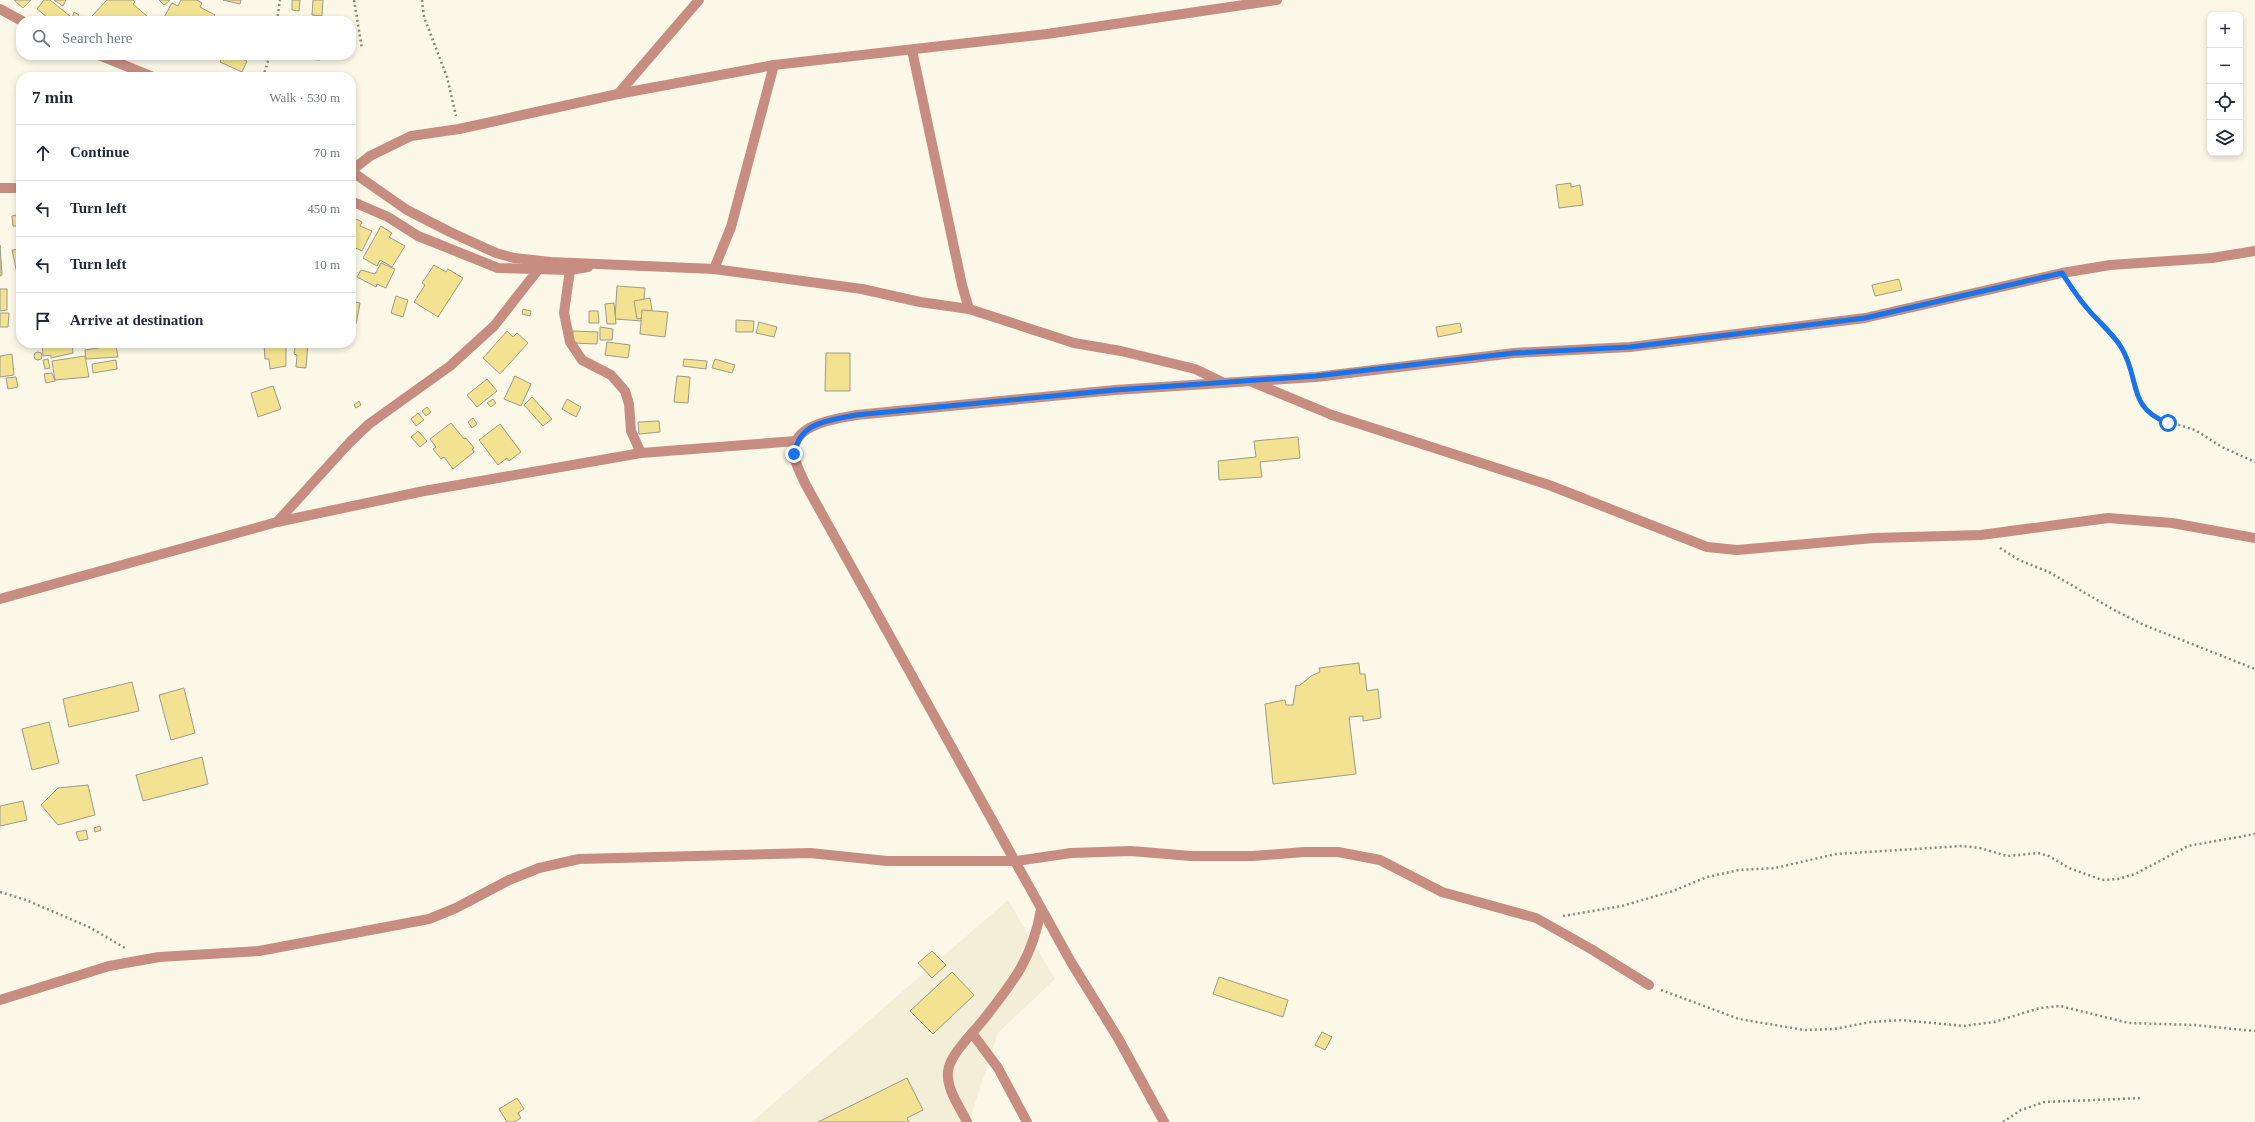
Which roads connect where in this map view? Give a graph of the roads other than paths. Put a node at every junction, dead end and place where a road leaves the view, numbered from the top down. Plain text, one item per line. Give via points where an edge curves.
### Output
1 (699, 0) edge
2 (1277, 0) edge
3 (0, 9) edge
4 (16, 18) edge
5 (912, 50) junction
6 (111, 60) edge
7 (774, 65) junction
8 (141, 72) edge
9 (618, 94) junction
10 (356, 167) edge
11 (356, 174) edge
12 (0, 188) edge
13 (16, 188) edge
14 (356, 203) edge
15 (2255, 251) edge
16 (610, 264) junction
17 (714, 269) junction
18 (538, 270) junction
19 (570, 270) junction
20 (969, 309) junction
21 (1250, 381) junction
22 (1224, 383) junction
23 (796, 441) junction
24 (640, 453) junction
25 (277, 522) junction
26 (2255, 538) edge
27 (0, 599) edge
28 (1016, 861) junction
29 (1041, 909) junction
30 (1649, 985) road end
31 (0, 1000) edge
32 (972, 1033) junction
33 (967, 1122) edge
34 (1027, 1122) edge
35 (1164, 1122) edge

1 - 9 street
2 - 5 street via 1047,34
3 - 4 street
5 - 7 street
5 - 20 street
6 - 8 street
7 - 9 street
7 - 17 street via 731,227
9 - 10 street via 459,129 411,136 370,156
11 - 16 street via 408,210 496,253 514,258 551,262
12 - 13 street
14 - 18 street via 388,217 418,236 498,268
15 - 21 street via 2212,258 2110,265 2062,273 1865,318 1630,347 1514,353
16 - 17 street
16 - 19 street
17 - 20 street via 862,289 920,302
18 - 19 street
18 - 25 street via 494,326 450,366 369,424
19 - 24 street via 564,313 570,342 582,360 611,375 625,391 629,404 631,431
20 - 22 street via 1074,343 1121,351 1195,369
21 - 22 street
21 - 26 street via 1332,415 1549,485 1707,547 1738,550 1874,538 1981,535 2108,518 2172,523
22 - 23 street via 1115,390 856,415 820,422 806,430
23 - 24 street
23 - 28 street via 794,454 797,467 807,487
24 - 25 street via 424,491
25 - 27 street
28 - 29 street
28 - 30 street via 1070,853 1124,851 1191,856 1338,852 1380,860 1442,892 1536,918 1591,948
28 - 31 street via 887,860 810,853 579,859 539,868 429,919 259,951 145,959 109,966
29 - 32 street via 1031,952 1020,971
29 - 35 street via 1118,1038
32 - 33 street via 960,1048 948,1071 950,1088
32 - 34 street via 998,1068

